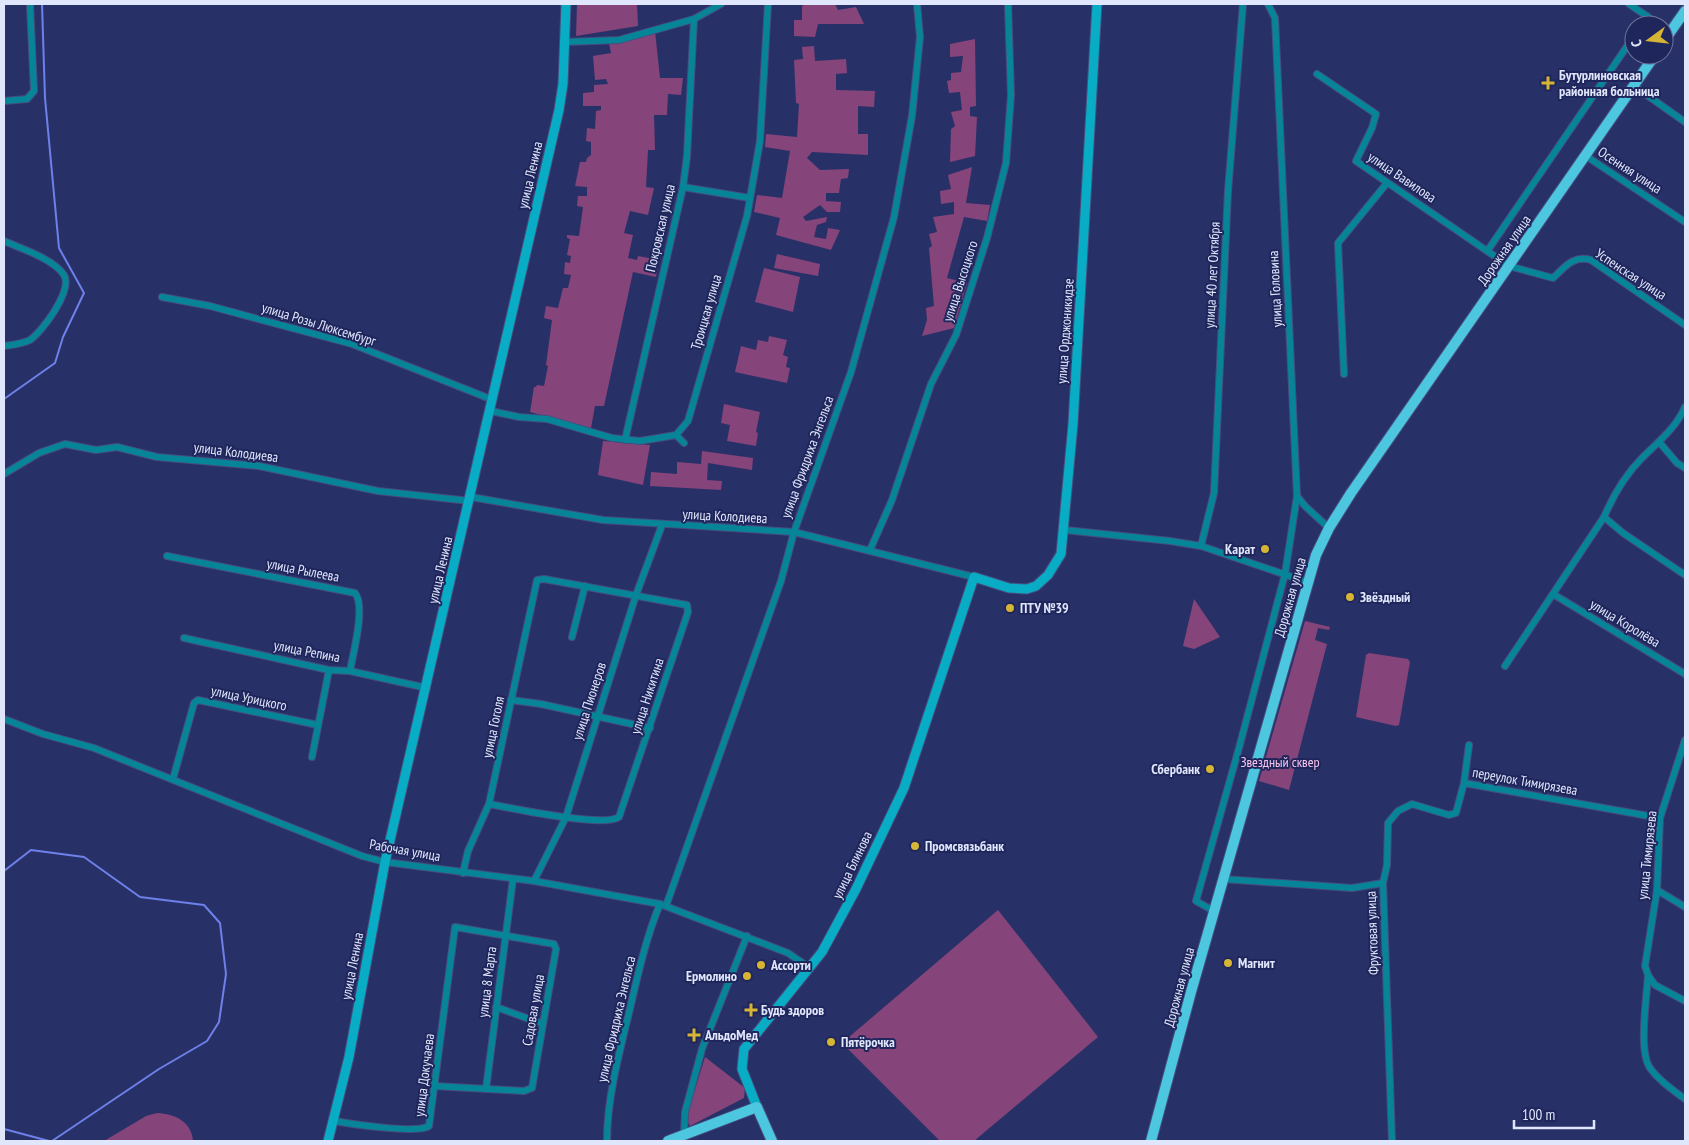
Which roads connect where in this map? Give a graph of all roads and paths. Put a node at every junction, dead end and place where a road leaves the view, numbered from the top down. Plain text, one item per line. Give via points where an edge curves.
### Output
1 (30, 4) edge
2 (566, 4) edge
3 (721, 4) edge
4 (768, 4) edge
5 (917, 4) edge
6 (1008, 4) edge
7 (1097, 4) edge
8 (1243, 4) edge
9 (1268, 4) edge
10 (1629, 4) edge
11 (1646, 15) edge
12 (1684, 15) edge
13 (694, 18) junction
14 (1674, 24) edge
15 (565, 42) junction
16 (1624, 51) edge
17 (1648, 65) edge
18 (1317, 74) dead end
19 (1634, 86) junction
20 (4, 101) edge
21 (1685, 122) edge
22 (1586, 156) junction
23 (1387, 183) junction
24 (683, 187) junction
25 (750, 198) junction
26 (1685, 222) edge
27 (4, 240) edge
28 (1488, 250) junction
29 (1509, 266) junction
30 (162, 297) dead end
31 (1685, 325) edge
32 (4, 346) edge
33 (1344, 374) dead end
34 (493, 400) junction
35 (1685, 407) edge
36 (491, 411) junction
37 (676, 434) junction
38 (625, 440) junction
39 (684, 443) dead end
40 (1660, 443) junction
41 (1685, 468) edge
42 (4, 474) edge
43 (1297, 496) junction
44 (471, 499) junction
45 (1604, 517) junction
46 (662, 525) junction
47 (1329, 528) junction
48 (1065, 530) junction
49 (794, 532) junction
50 (1201, 546) junction
51 (870, 550) junction
52 (167, 556) dead end
53 (1285, 574) junction
54 (1685, 575) edge
55 (974, 577) junction
56 (1307, 582) junction
57 (536, 583) joint
58 (585, 586) junction
59 (1552, 594) junction
60 (636, 595) junction
61 (572, 637) dead end
62 (184, 638) dead end
63 (1505, 666) dead end
64 (329, 670) junction
65 (350, 672) junction
66 (1685, 674) edge
67 (427, 688) junction
68 (511, 700) junction
69 (597, 716) junction
70 (4, 719) edge
71 (318, 725) junction
72 (650, 728) junction
73 (1685, 740) edge
74 (1469, 745) dead end
75 (312, 757) dead end
76 (173, 778) junction
77 (1464, 783) junction
78 (489, 804) junction
79 (566, 817) junction
80 (1660, 818) junction
81 (385, 862) junction
82 (463, 873) junction
83 (513, 879) junction
84 (1223, 879) junction
85 (534, 881) junction
86 (1383, 884) junction
87 (1657, 890) junction
88 (663, 905) junction
89 (1685, 907) edge
90 (1214, 911) junction
91 (453, 932) joint
92 (505, 934) junction
93 (747, 936) junction
94 (810, 968) junction
95 (1648, 975) junction
96 (1685, 1001) edge
97 (496, 1007) junction
98 (543, 1024) junction
99 (435, 1086) junction
100 (486, 1089) junction
101 (1685, 1099) edge
102 (757, 1107) junction
103 (335, 1121) junction
104 (684, 1135) junction
105 (328, 1141) edge
106 (607, 1141) edge
107 (668, 1141) edge
108 (772, 1141) edge
109 (1151, 1141) edge
110 (1392, 1141) edge

1 - 20 street via 34,91 27,100
2 - 15 main road, улица Ленина
3 - 13 street
4 - 25 street, Троицкая улица via 760,141
5 - 49 street, улица Фридриха Энгельса via 920,37 912,116 894,217 851,372
6 - 51 street, улица Высоцкого via 1011,95 1006,163 987,238 956,335 931,384 892,500
7 - 48 main road, улица Орджоникидзе
8 - 50 street, улица 40 лет Октября via 1228,191 1214,493
9 - 43 street, улица Головина via 1275,18
10 - 11 street
12 - 14 main road
13 - 15 street via 619,40
13 - 24 street, Покровская улица
15 - 34 main road, улица Ленина via 559,110
16 - 28 street
17 - 19 main road, Дорожная улица
18 - 23 street, улица Вавилова via 1376,114 1356,161
19 - 21 street
19 - 22 main road, Дорожная улица
22 - 26 street, Осенняя улица
22 - 29 main road, Дорожная улица
23 - 28 street, улица Вавилова
23 - 33 street via 1338,243
24 - 25 street
24 - 38 street, Покровская улица
25 - 37 street, Троицкая улица via 688,420
27 - 32 street via 33,253 62,272 67,284 59,303 37,334 30,340
28 - 29 street, улица Вавилова
29 - 31 street, Успенская улица via 1553,278 1580,257 1591,260
29 - 47 main road, Дорожная улица
30 - 34 street, улица Розы Люксембург via 210,306 352,344
34 - 36 main road, улица Ленина
35 - 40 street
36 - 38 street via 519,418 547,419
36 - 44 main road, улица Ленина
37 - 38 street via 640,441
37 - 39 street
40 - 41 street
40 - 45 street via 1642,458 1612,498
42 - 44 street, улица Колодиева via 39,453 65,444 96,450 117,447 157,457 259,466 378,491
43 - 47 street
43 - 53 street, улица Головина
44 - 46 street, улица Колодиева via 585,518
44 - 67 main road, улица Ленина
45 - 54 street
45 - 59 street
46 - 49 street, улица Колодиева
46 - 60 street, улица Пионеров
47 - 56 main road, Дорожная улица
48 - 50 street
48 - 55 main road, улица Орджоникидзе via 1061,554 1055,566 1036,586 1018,589
49 - 51 street, улица Колодиева
49 - 88 street, улица Фридриха Энгельса via 781,581
50 - 53 street
51 - 55 street, улица Колодиева
52 - 65 street, улица Рылеева via 355,593 359,612
53 - 56 street
53 - 90 street, улица Головина via 1196,901
55 - 94 main road, улица Блинова via 904,788 835,930
56 - 84 main road, Дорожная улица
57 - 58 street, улица Никитина via 542,578
57 - 68 street, улица Гоголя
58 - 60 street, улица Никитина
58 - 61 street
59 - 63 street
59 - 66 street, улица Королёва
60 - 69 street, улица Пионеров
60 - 72 street, улица Никитина via 684,603 689,609
62 - 64 street, улица Репина
64 - 65 street, улица Репина
64 - 71 street
65 - 67 street, улица Репина
67 - 81 main road, улица Ленина
68 - 69 street
68 - 78 street, улица Гоголя
69 - 72 street
69 - 79 street, улица Пионеров
70 - 76 street, Рабочая улица
71 - 75 street
71 - 76 street, улица Урицкого via 198,700 194,703
72 - 79 street, улица Никитина via 619,817 607,821
73 - 80 street, улица Тимирязева
74 - 77 street
76 - 81 street, Рабочая улица via 362,856
77 - 80 street, переулок Тимирязева
77 - 86 street, переулок Тимирязева via 1456,813 1448,815 1412,804 1398,811 1388,822
78 - 79 street, улица Никитина
78 - 82 street, улица Гоголя via 468,851
79 - 85 street, улица Пионеров
80 - 87 street, улица Тимирязева
81 - 82 street, Рабочая улица
81 - 103 main road, улица Ленина
82 - 83 street, Рабочая улица
83 - 85 street, Рабочая улица
83 - 92 street, улица 8 Марта
84 - 86 street, Фруктовая улица via 1352,888
84 - 90 main road, Дорожная улица
85 - 88 street, Рабочая улица
86 - 110 street, Фруктовая улица
87 - 89 street
87 - 95 street, улица Тимирязева via 1645,966
88 - 93 street, Рабочая улица
88 - 106 street, улица Фридриха Энгельса via 650,930 620,1050
90 - 109 main road, Дорожная улица
91 - 92 street, Садовая улица via 455,927 459,927
91 - 99 street, улица Докучаева
92 - 97 street, улица 8 Марта
92 - 98 street, Садовая улица via 550,942 555,946
93 - 94 street, Рабочая улица via 788,953
93 - 104 street via 702,1049 686,1108
94 - 102 main road, улица Блинова via 744,1049 742,1069
95 - 96 street via 1655,985
95 - 101 street, улица Тимирязева via 1644,1055 1661,1081
97 - 98 street
97 - 100 street, улица 8 Марта
98 - 100 street, Садовая улица via 532,1088 524,1091
99 - 100 street, Садовая улица
99 - 103 street, улица Докучаева via 431,1123 427,1128
102 - 104 main road
102 - 108 main road, улица Блинова
103 - 105 main road, улица Ленина
104 - 107 main road

